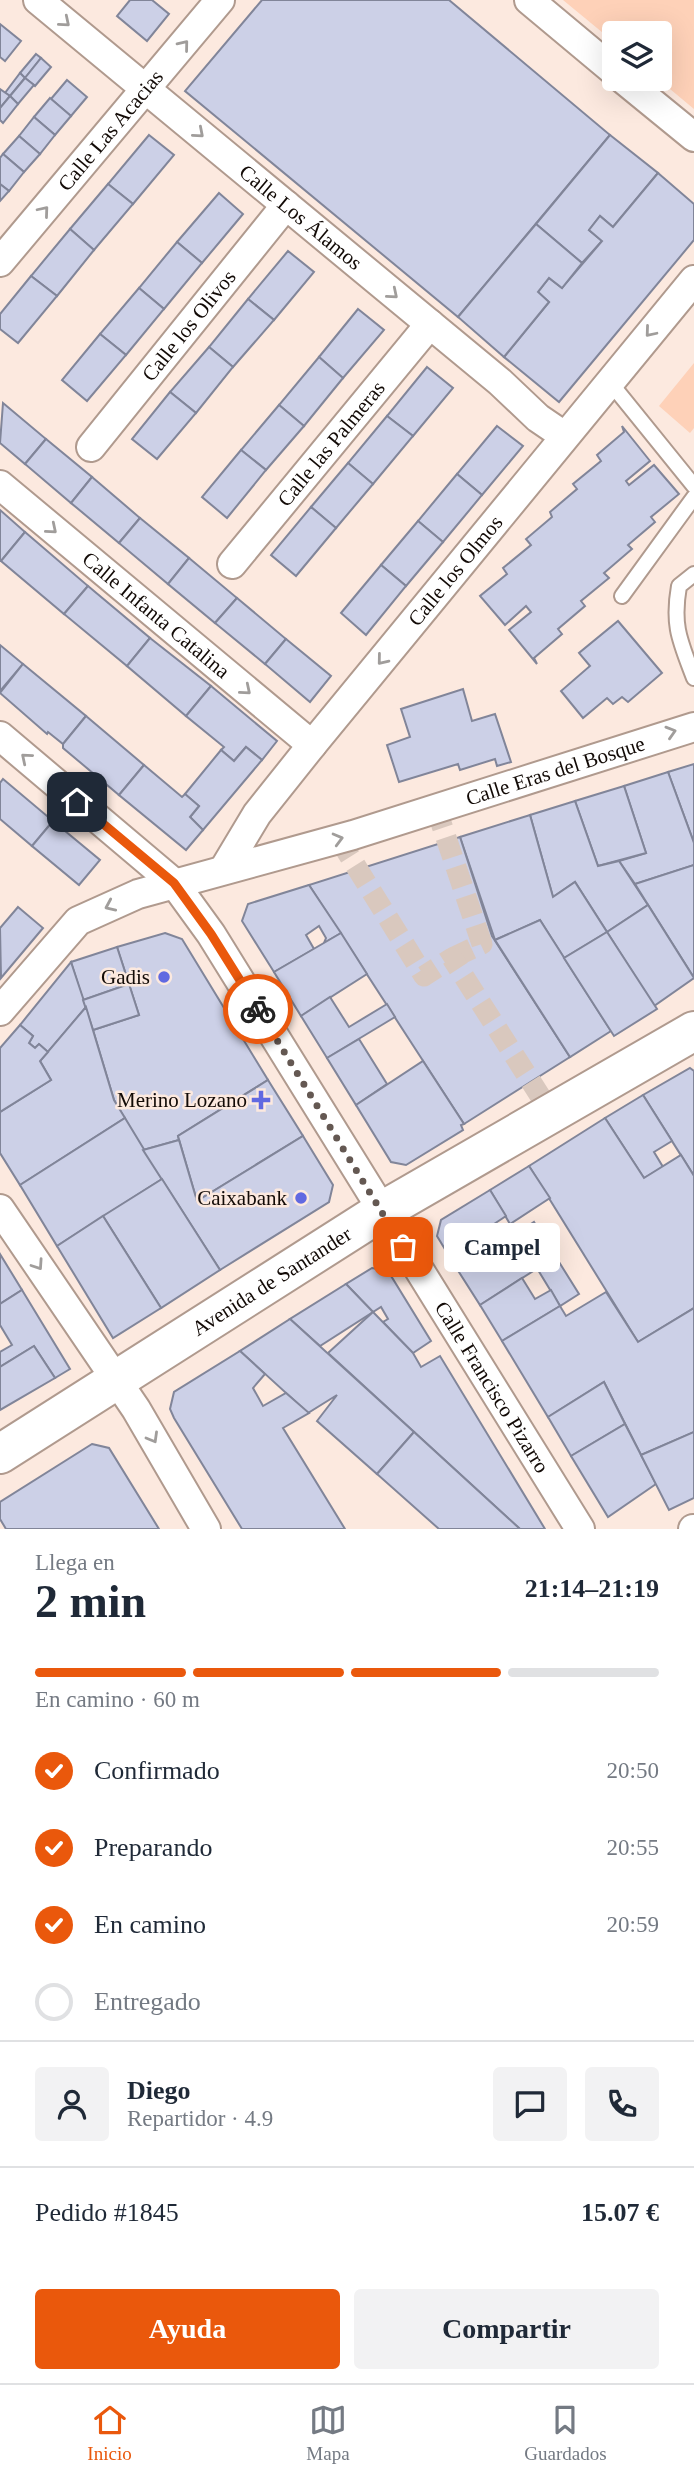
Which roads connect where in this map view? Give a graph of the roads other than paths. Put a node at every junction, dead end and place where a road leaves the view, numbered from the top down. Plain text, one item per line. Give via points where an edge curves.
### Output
1 (38, 0) edge
2 (220, 0) edge
3 (528, 0) edge
4 (602, 61) edge
5 (147, 89) junction
6 (637, 91) edge
7 (694, 138) edge
8 (286, 205) junction
9 (0, 262) edge
10 (694, 280) edge
11 (430, 324) junction
12 (609, 381) junction
13 (563, 435) junction
14 (91, 447) dead end
15 (0, 485) edge
16 (694, 486) edge
17 (694, 497) edge
18 (232, 564) dead end
19 (694, 574) edge
20 (622, 596) dead end
21 (694, 678) edge
22 (694, 727) edge
23 (0, 736) edge
24 (312, 745) junction
25 (257, 814) junction
26 (286, 853) junction
27 (224, 869) junction
28 (174, 883) junction
29 (0, 1011) edge
30 (694, 1031) edge
31 (0, 1209) edge
32 (382, 1211) junction
33 (116, 1380) junction
34 (0, 1454) edge
35 (206, 1529) edge
36 (580, 1529) edge

1 -> 5 street, Calle Los Álamos
5 -> 2 street, Calle Las Acacias
3 - 4 street
5 -> 8 street, Calle Los Álamos
9 -> 5 street, Calle Las Acacias
6 - 7 street
8 -> 11 street, Calle Los Álamos
8 - 14 street, Calle los Olivos
10 -> 12 street, Calle los Olmos
11 - 13 street, Calle Los Álamos
11 - 18 street, Calle las Palmeras
12 - 13 street, Calle los Olmos
12 - 16 lane
13 -> 24 street, Calle los Olmos
15 -> 24 street, Calle Infanta Catalina
17 - 20 lane
19 - 21 lane via 679,586 674,614
26 -> 22 street, Calle Eras del Bosque
28 -> 23 street, Calle Francisco Pizarro
24 - 25 street, Calle los Olmos
25 - 26 street via 267,836
25 - 27 street, Calle los Olmos
26 - 27 street, Calle Eras del Bosque
27 - 28 street, Calle Eras del Bosque
28 -> 29 street, Calle Eras del Bosque via 78,921
28 - 32 street, Calle Francisco Pizarro via 211,934
30 - 32 highway, Avenida de Santander
31 -> 33 street
32 - 33 highway, Avenida de Santander
32 - 36 street, Calle Francisco Pizarro
33 - 34 highway, Avenida de Santander
33 -> 35 street

